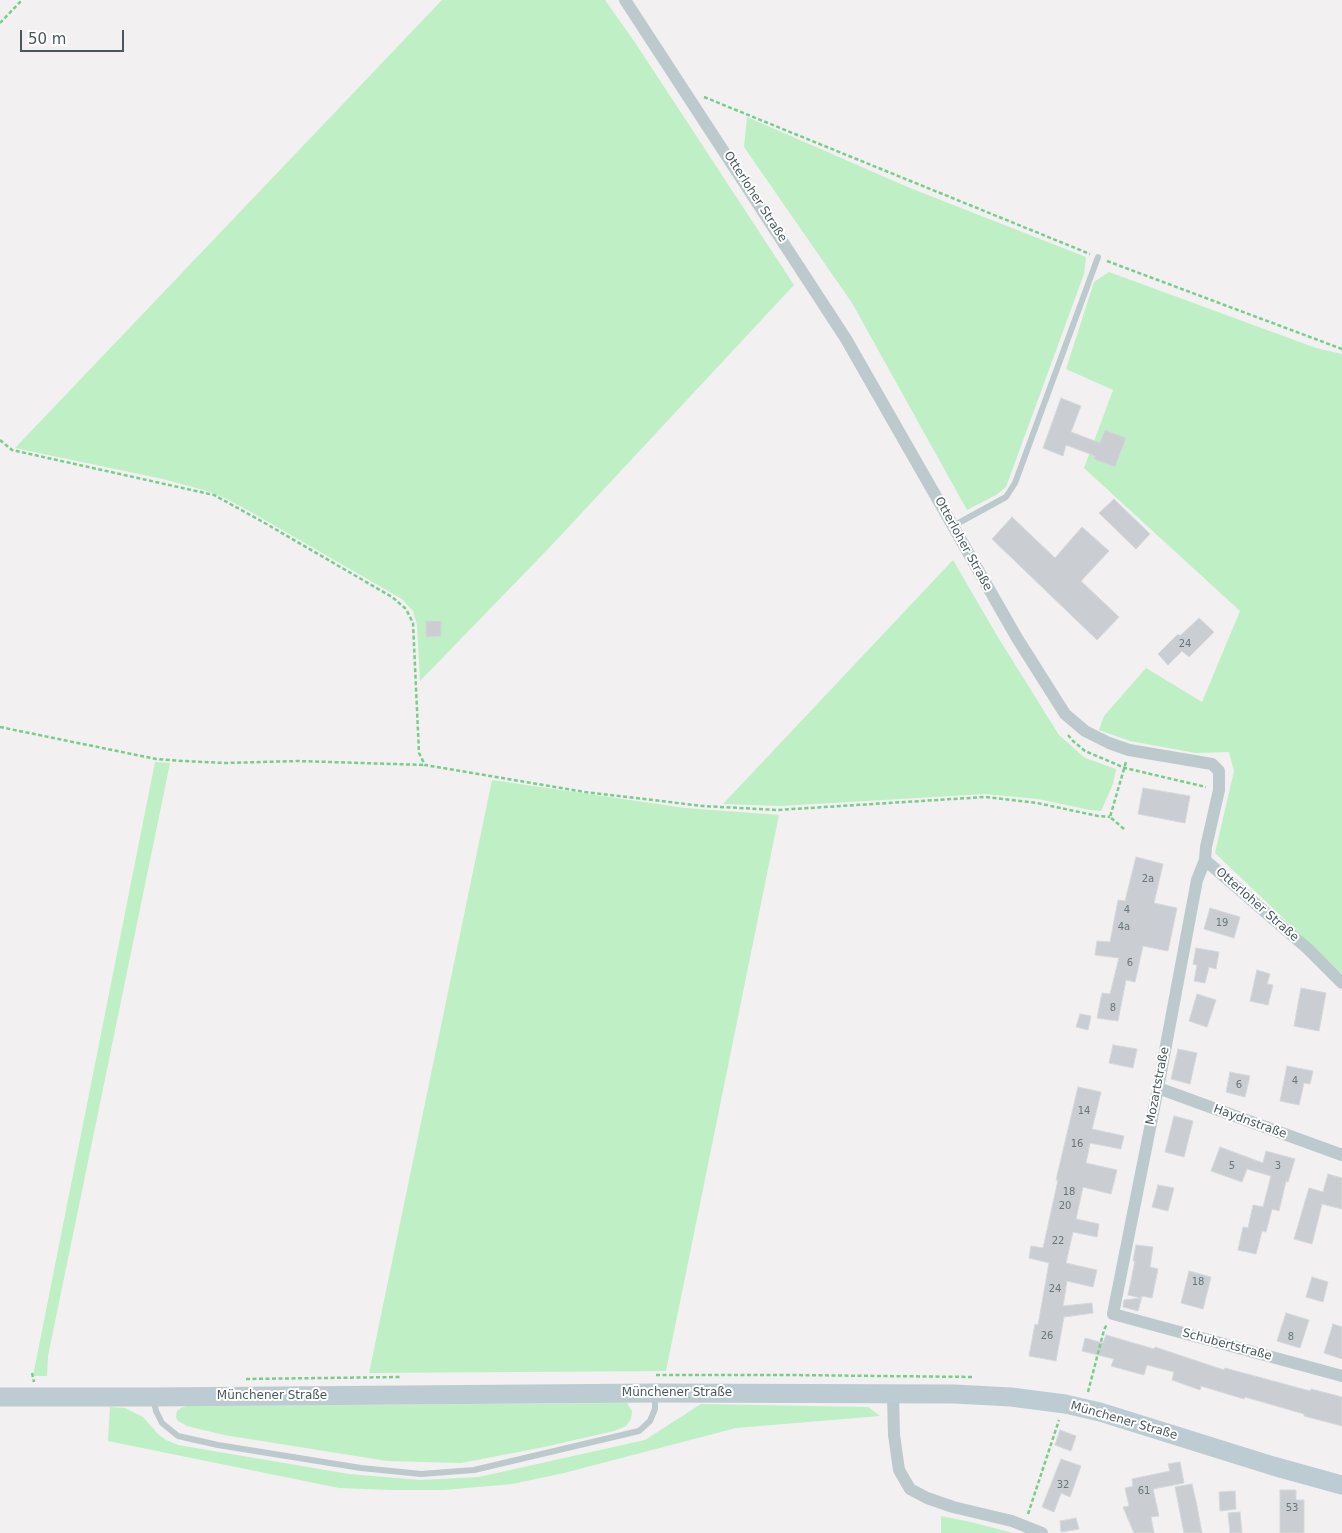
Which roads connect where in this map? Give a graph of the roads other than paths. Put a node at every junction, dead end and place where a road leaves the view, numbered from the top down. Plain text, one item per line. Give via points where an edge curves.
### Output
1 (625, 0) edge
2 (1098, 257) road end
3 (953, 526) junction
4 (1205, 860) junction
5 (1342, 983) edge
6 (1158, 1088) junction
7 (1342, 1155) edge
8 (1112, 1314) joint
9 (1342, 1376) edge
10 (655, 1393) junction
11 (893, 1395) junction
12 (0, 1397) edge
13 (153, 1397) junction
14 (1342, 1486) edge
15 (1042, 1533) edge

1 - 3 street, Otterloher Straße via 846,339
2 - 3 lane via 1016,483 1006,497
3 - 4 street, Otterloher Straße via 1065,714 1085,731 1109,743 1129,750 1212,764 1219,771 1219,790
4 - 5 street, Otterloher Straße via 1308,949
4 - 6 street, Mozartstraße via 1197,880
6 - 7 street, Haydnstraße
6 - 8 street, Mozartstraße
8 - 9 street, Schubertstraße
10 - 11 main road, Münchener Straße
10 - 13 main road, Münchener Straße
10 - 13 lane via 656,1409 650,1421 639,1431 474,1470 421,1474 360,1468 178,1436 162,1423
11 - 14 main road, Münchener Straße via 954,1394 1065,1404 1130,1420
11 - 15 street via 899,1470 910,1489 953,1507 1025,1525
12 - 13 main road, Münchener Straße

